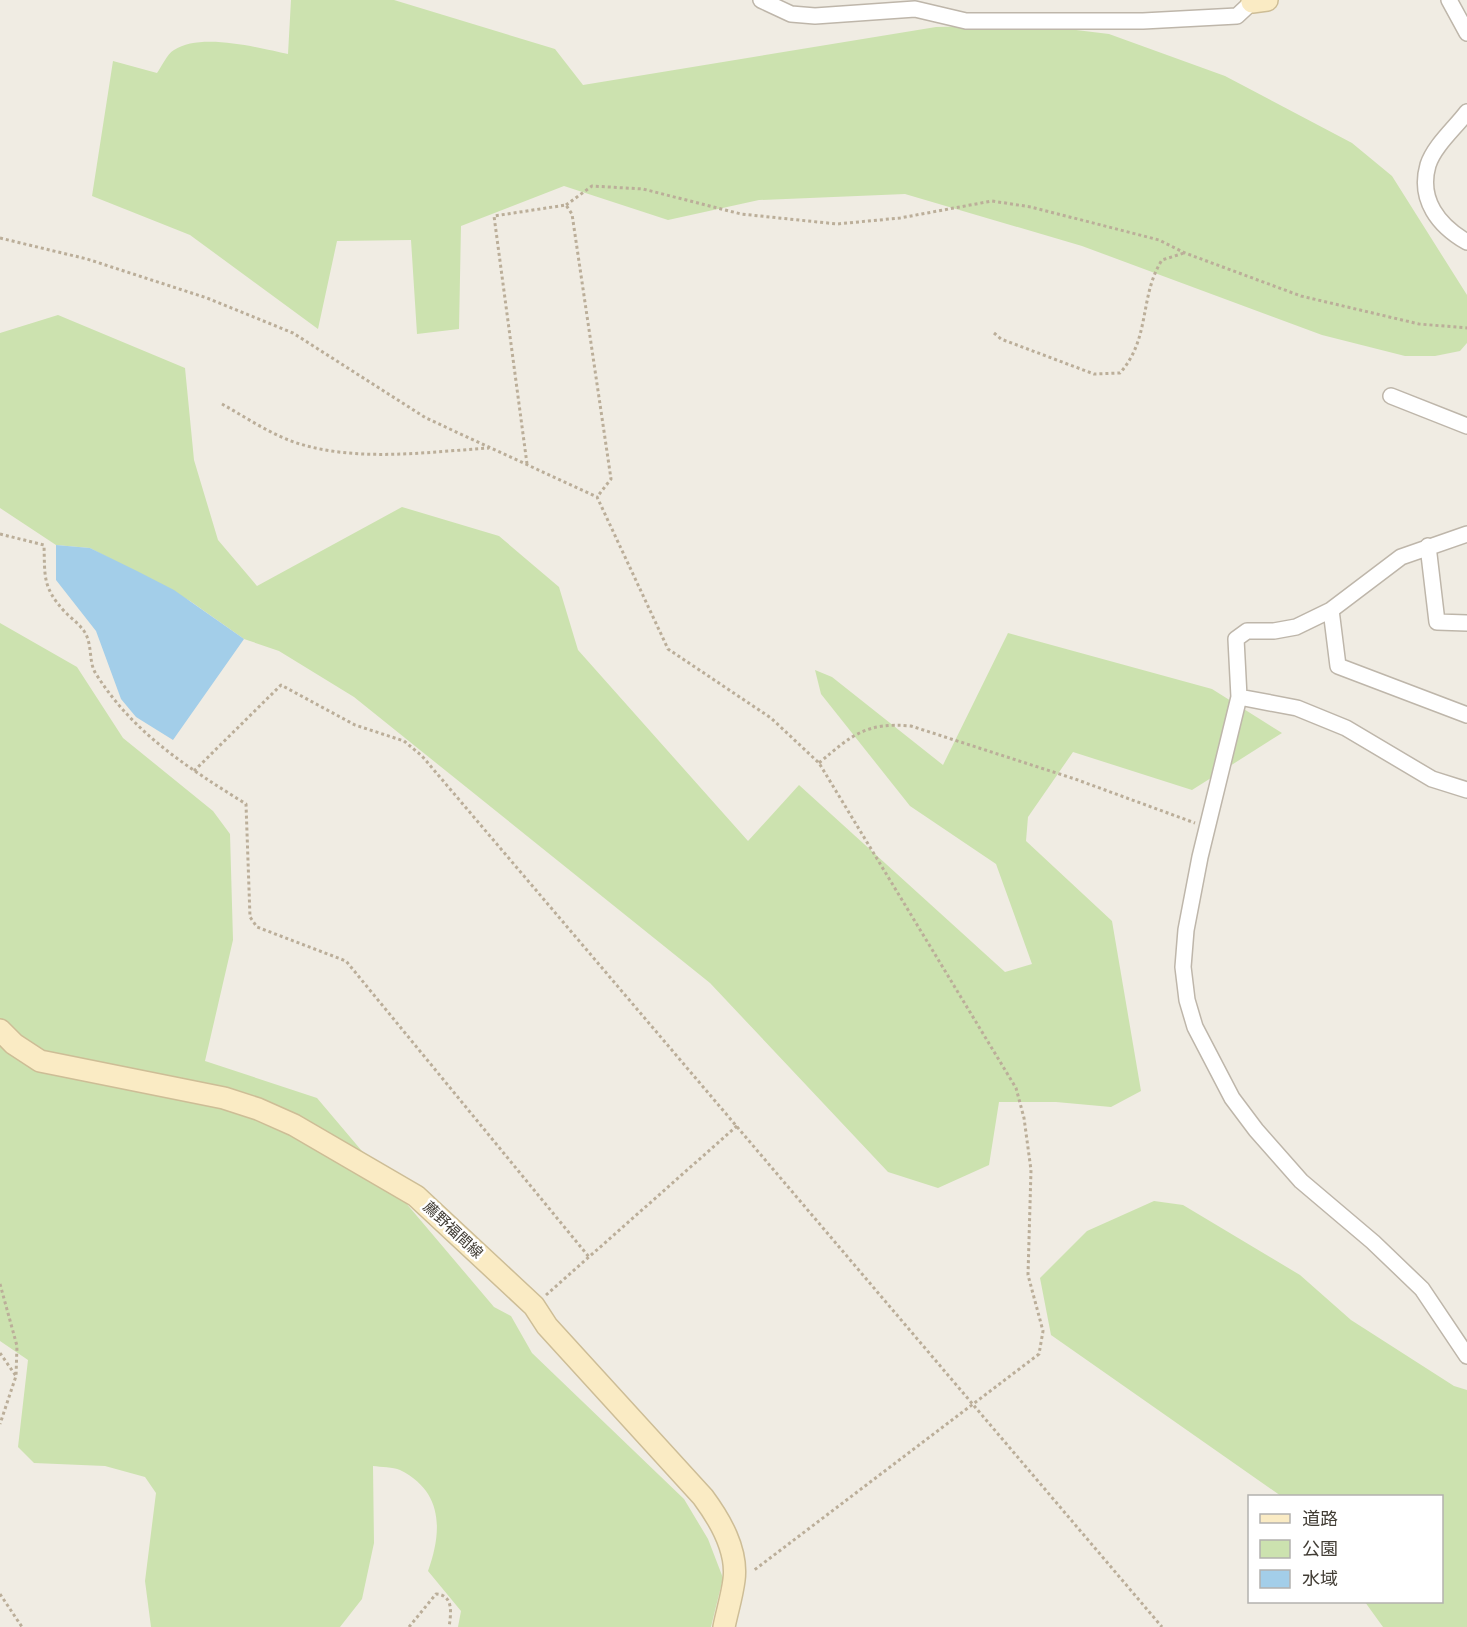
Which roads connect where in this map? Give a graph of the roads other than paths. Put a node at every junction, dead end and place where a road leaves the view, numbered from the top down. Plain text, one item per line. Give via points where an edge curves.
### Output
1 (761, 0) edge
2 (1449, 0) edge
3 (1259, 1) edge
4 (1467, 33) edge
5 (1467, 112) edge
6 (1467, 242) edge
7 (1391, 396) dead end
8 (1467, 426) edge
9 (1467, 534) edge
10 (1428, 546) junction
11 (1331, 610) junction
12 (1467, 622) edge
13 (1239, 697) junction
14 (1467, 715) edge
15 (1467, 790) edge
16 (0, 1030) edge
17 (1467, 1356) edge
18 (724, 1627) edge

1 - 3 street via 791,14 915,9 966,21 1143,21 1237,16
2 - 4 street
5 - 6 street via 1428,164 1427,180 1435,215 1443,226
7 - 8 street
9 - 10 street
10 - 11 street via 1385,567
10 - 12 street via 1437,622
11 - 13 street via 1296,627 1247,631 1236,639
11 - 14 street via 1338,666
13 - 15 street via 1297,708 1346,728 1432,778
13 - 17 street via 1186,930 1183,967 1195,1027 1232,1098 1256,1130 1301,1181 1422,1289
16 - 18 main road, 薦野福間線 via 40,1061 224,1098 258,1109 303,1130 416,1196 534,1306 547,1326 718,1517 725,1528 734,1579

